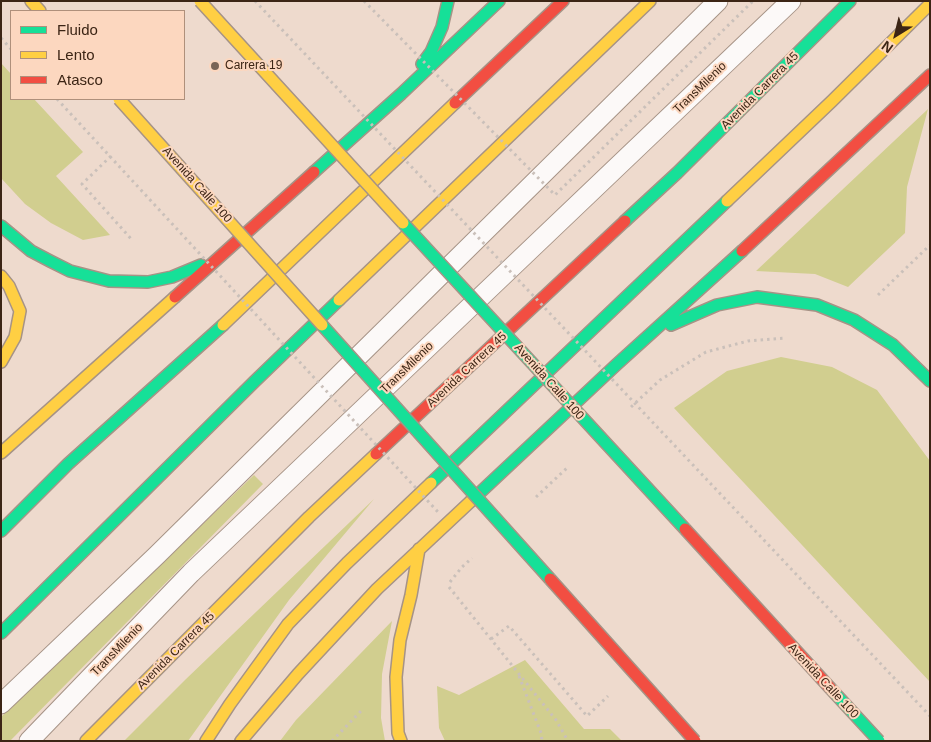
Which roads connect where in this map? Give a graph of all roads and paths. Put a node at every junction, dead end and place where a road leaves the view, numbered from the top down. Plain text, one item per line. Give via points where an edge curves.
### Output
1 (200, 1) edge
2 (255, 1) edge
3 (364, 1) edge
4 (448, 1) edge
5 (499, 1) edge
6 (563, 1) edge
7 (650, 1) edge
8 (718, 1) edge
9 (753, 1) edge
10 (791, 1) edge
11 (850, 1) edge
12 (930, 4) edge
13 (1, 38) edge
14 (10, 48) edge
15 (930, 75) edge
16 (401, 94) junction
17 (58, 100) edge
18 (120, 100) edge
19 (111, 156) junction
20 (1, 226) edge
21 (133, 241) dead end
22 (230, 248) junction
23 (1, 276) edge
24 (651, 333) junction
25 (793, 338) dead end
26 (1, 362) edge
27 (930, 381) edge
28 (631, 407) dead end
29 (1, 453) edge
30 (568, 467) dead end
31 (536, 497) dead end
32 (440, 514) dead end
33 (1, 530) edge
34 (419, 549) junction
35 (448, 586) dead end
36 (1, 633) edge
37 (491, 639) junction
38 (517, 672) junction
39 (602, 689) dead end
40 (608, 696) junction
41 (614, 702) dead end
42 (1, 704) edge
43 (364, 707) dead end
44 (930, 716) edge
45 (29, 741) edge
46 (86, 741) edge
47 (206, 741) edge
48 (241, 741) edge
49 (332, 741) edge
50 (401, 741) edge
51 (542, 741) edge
52 (568, 741) edge
53 (695, 741) edge
54 (879, 741) edge

1 - 54 main road, Avenida Calle 100, bridge
2 - 44 path, bridge
3 - 9 path, bridge via 555,195
4 - 16 main road via 442,27 431,52
5 - 16 main road
6 - 33 main road via 212,335 68,464
7 - 36 main road via 254,382
8 - 42 lane via 157,555
10 - 45 lane, TransMilenio via 191,573
11 - 46 main road, Avenida Carrera 45 via 677,173 309,517
12 - 47 main road via 347,563 288,624
13 - 14 path
15 - 24 main road
16 - 22 main road
17 - 19 path, bridge
18 - 53 main road, Avenida Calle 100, bridge
19 - 21 path via 82,184
19 - 32 path, bridge
20 - 22 main road via 31,251 70,271 110,281 148,282 172,277 198,267
22 - 29 main road
23 - 26 main road via 20,311 16,337
24 - 27 main road via 717,305 757,297 817,305 854,320 885,340
24 - 34 main road
25 - 28 path via 748,341 706,352 660,380
30 - 31 path
34 - 48 main road via 298,674
34 - 50 main road via 400,640 396,677
35 - 37 path
37 - 38 path
37 - 40 path via 508,626 587,716
38 - 51 path
38 - 52 path via 556,720
39 - 40 path
40 - 41 path
43 - 49 path

